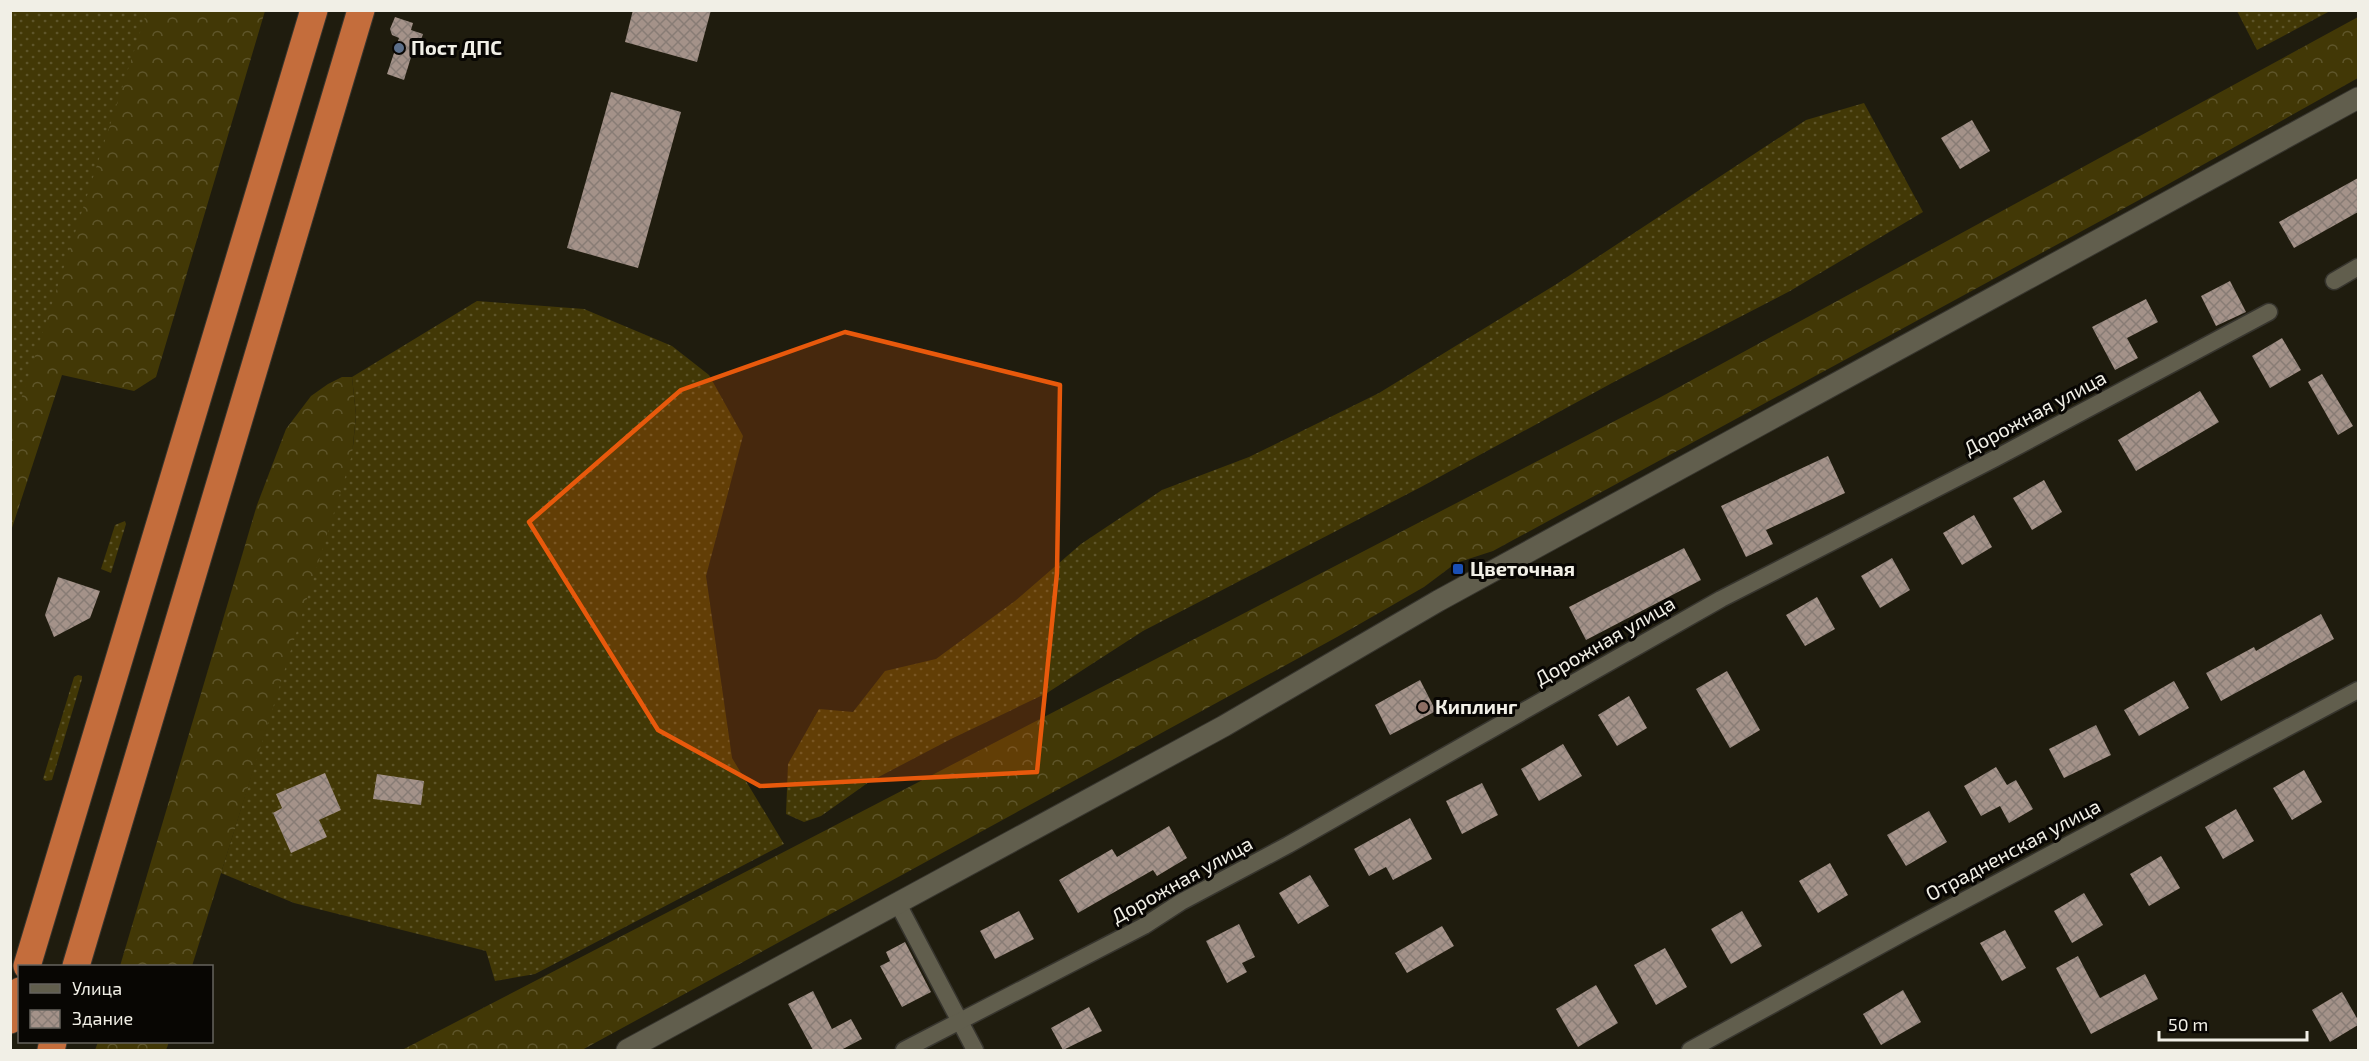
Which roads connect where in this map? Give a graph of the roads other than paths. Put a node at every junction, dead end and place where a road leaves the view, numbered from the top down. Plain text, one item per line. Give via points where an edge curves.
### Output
1 (314, 10) edge
2 (362, 10) edge
3 (2358, 98) edge
4 (2358, 267) edge
5 (2334, 281) dead end
6 (2269, 312) dead end
7 (2358, 690) edge
8 (898, 904) junction
9 (27, 965) edge
10 (76, 965) edge
11 (18, 997) edge
12 (10, 1020) edge
13 (959, 1022) junction
14 (627, 1050) edge
15 (904, 1050) edge
16 (975, 1050) edge
17 (1690, 1050) edge

1 - 9 highway
2 - 10 highway
3 - 8 street via 1438,601 1224,726
4 - 5 street
6 - 13 street, Дорожная улица via 1721,599 1144,926
7 - 17 street, Отрадненская улица
8 - 13 street
8 - 14 street
11 - 12 highway
13 - 15 street, Дорожная улица
13 - 16 street

